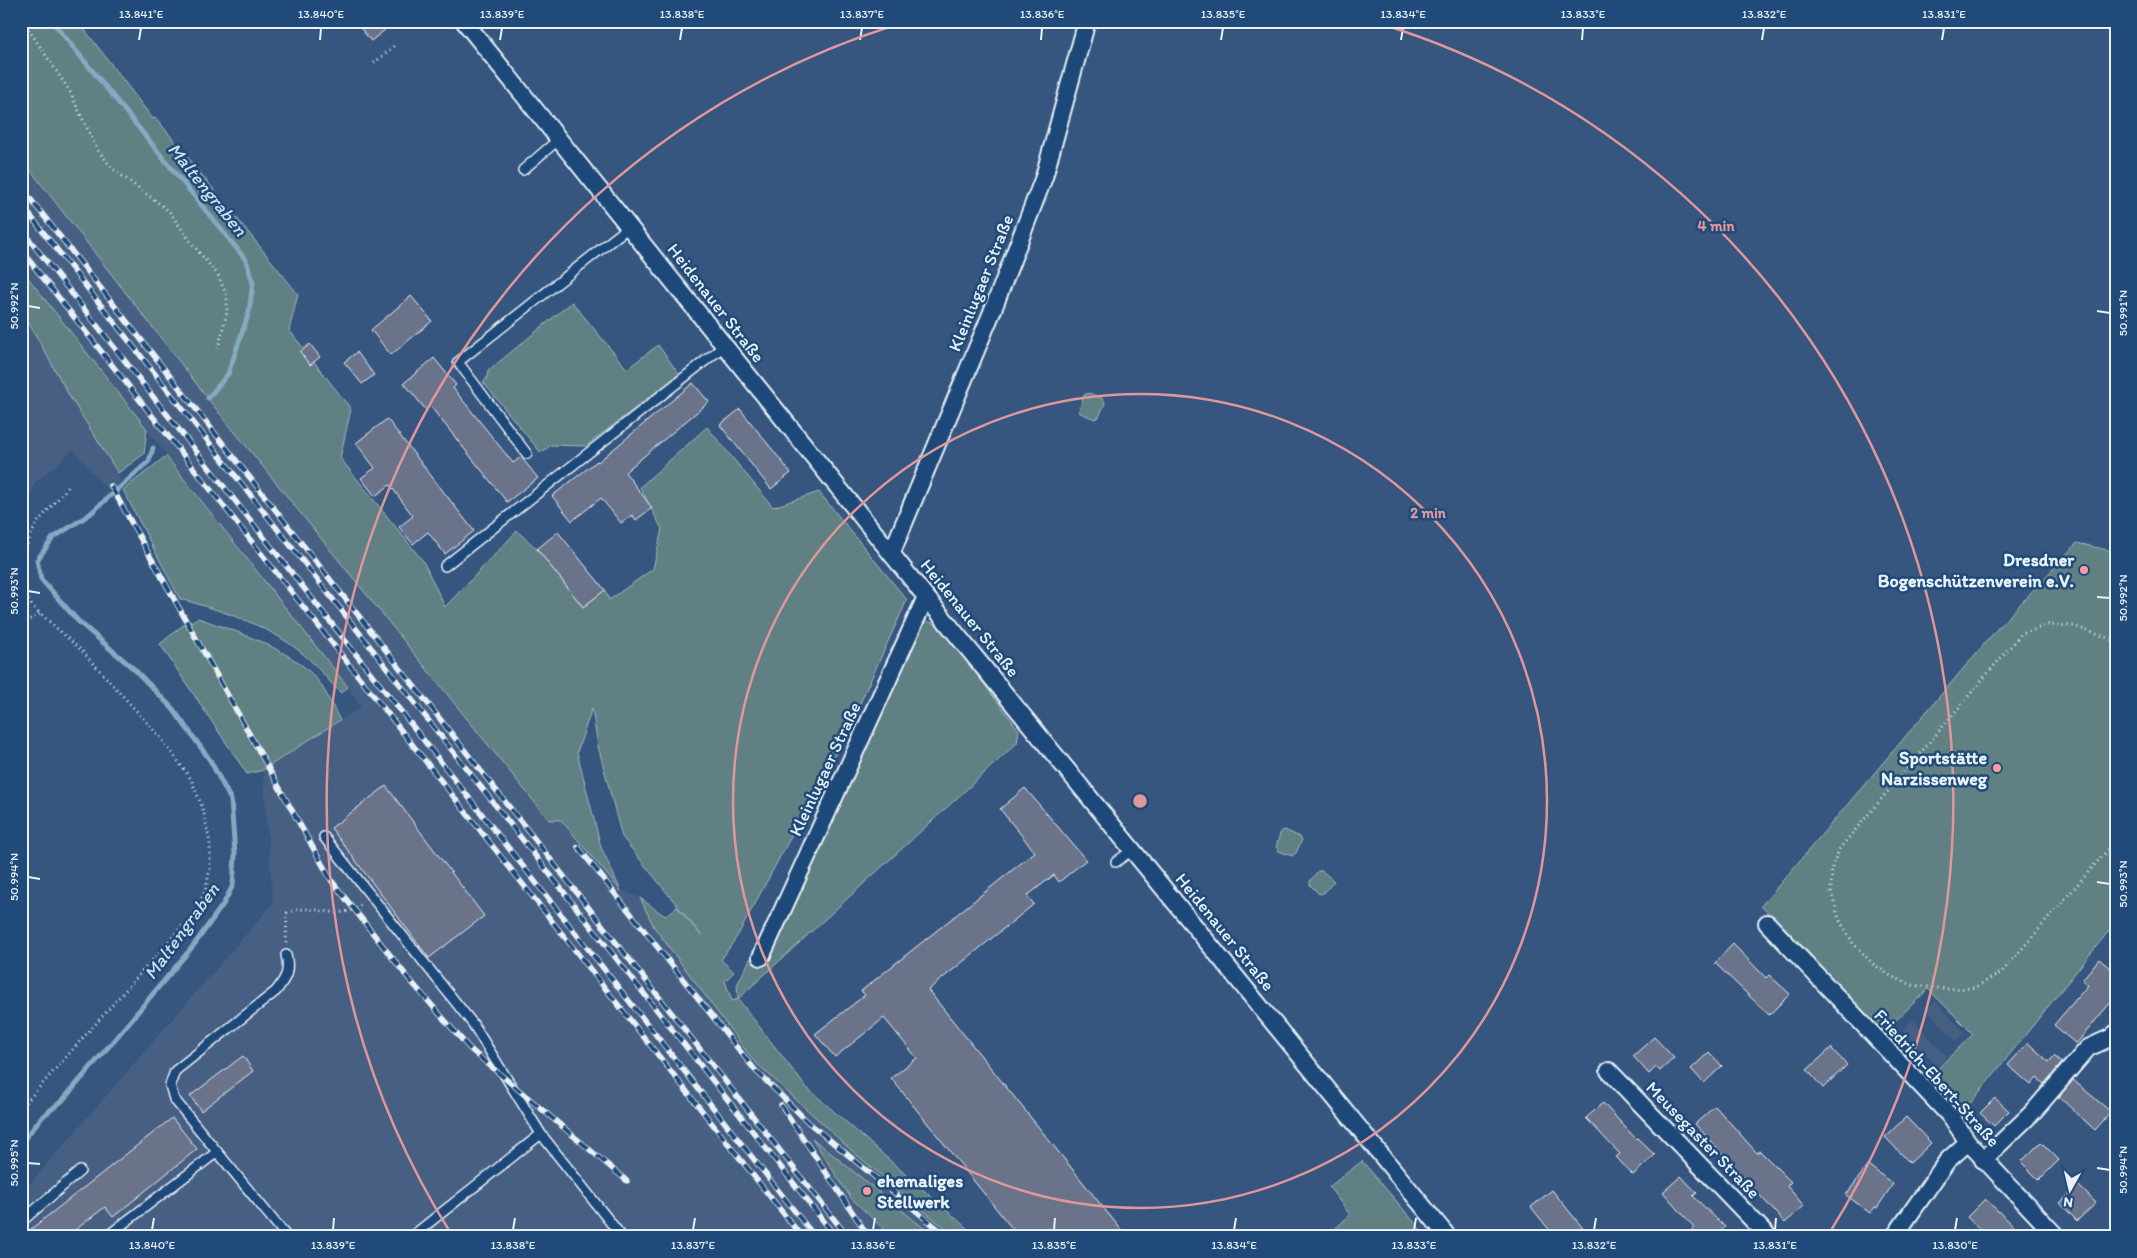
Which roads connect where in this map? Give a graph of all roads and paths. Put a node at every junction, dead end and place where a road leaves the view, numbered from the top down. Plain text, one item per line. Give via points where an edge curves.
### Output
1 (23, 21) edge
2 (464, 21) edge
3 (1087, 21) edge
4 (394, 46) dead end
5 (374, 63) dead end
6 (559, 139) junction
7 (523, 170) dead end
8 (630, 226) junction
9 (724, 346) junction
10 (218, 348) dead end
11 (527, 454) dead end
12 (69, 486) dead end
13 (892, 552) junction
14 (21, 558) edge
15 (445, 566) dead end
16 (21, 587) edge
17 (926, 597) junction
18 (40, 614) junction
19 (21, 624) edge
20 (2116, 641) edge
21 (324, 837) dead end
22 (2116, 840) edge
23 (1132, 850) junction
24 (1116, 862) dead end
25 (371, 896) junction
26 (1767, 923) dead end
27 (286, 955) joint
28 (761, 957) dead end
29 (2116, 1033) edge
30 (1610, 1071) dead end
31 (21, 1108) edge
32 (541, 1134) junction
33 (1968, 1142) junction
34 (218, 1152) junction
35 (1984, 1160) junction
36 (80, 1171) dead end
37 (21, 1222) edge
38 (106, 1237) edge
39 (287, 1237) edge
40 (411, 1237) edge
41 (622, 1237) edge
42 (1448, 1237) edge
43 (1769, 1237) edge
44 (1894, 1237) edge
45 (2057, 1237) edge

1 - 10 path via 69,90 97,149 113,168 169,211 218,275 227,296 227,312
2 - 6 street, Heidenauer Straße
3 - 13 street, Kleinlugaer Straße via 1044,176 992,312
4 - 5 path
6 - 7 lane
6 - 8 street, Heidenauer Straße
8 - 9 street, Heidenauer Straße
8 - 11 lane via 458,362
9 - 13 street, Heidenauer Straße
9 - 15 lane
12 - 14 path via 36,524
13 - 17 street, Heidenauer Straße
16 - 18 path
17 - 23 street, Heidenauer Straße
17 - 28 street, Kleinlugaer Straße
18 - 19 path
18 - 31 path via 82,650 161,738 191,779 203,809 210,843 210,868 205,892 192,914
20 - 22 path via 2074,626 2048,625 2021,634 1840,848 1832,866 1831,892 1839,919 1853,943 1873,964 1892,977 1913,985 1974,988 2002,972
21 - 25 lane
23 - 24 lane
23 - 42 street, Heidenauer Straße
25 - 27 path via 343,914 298,908 287,913
25 - 32 lane via 473,1024
26 - 33 street, Friedrich-Ebert-Straße via 1952,1118
27 - 34 lane via 289,968 286,979 276,991 175,1071 170,1085 174,1099
29 - 35 street via 2088,1048 2033,1112
30 - 43 street, Meusegaster Straße
32 - 40 lane
32 - 41 lane
33 - 35 street, Friedrich-Ebert-Straße
33 - 44 street via 1948,1161
34 - 38 lane
34 - 39 lane
35 - 45 street, Friedrich-Ebert-Straße
36 - 37 lane

